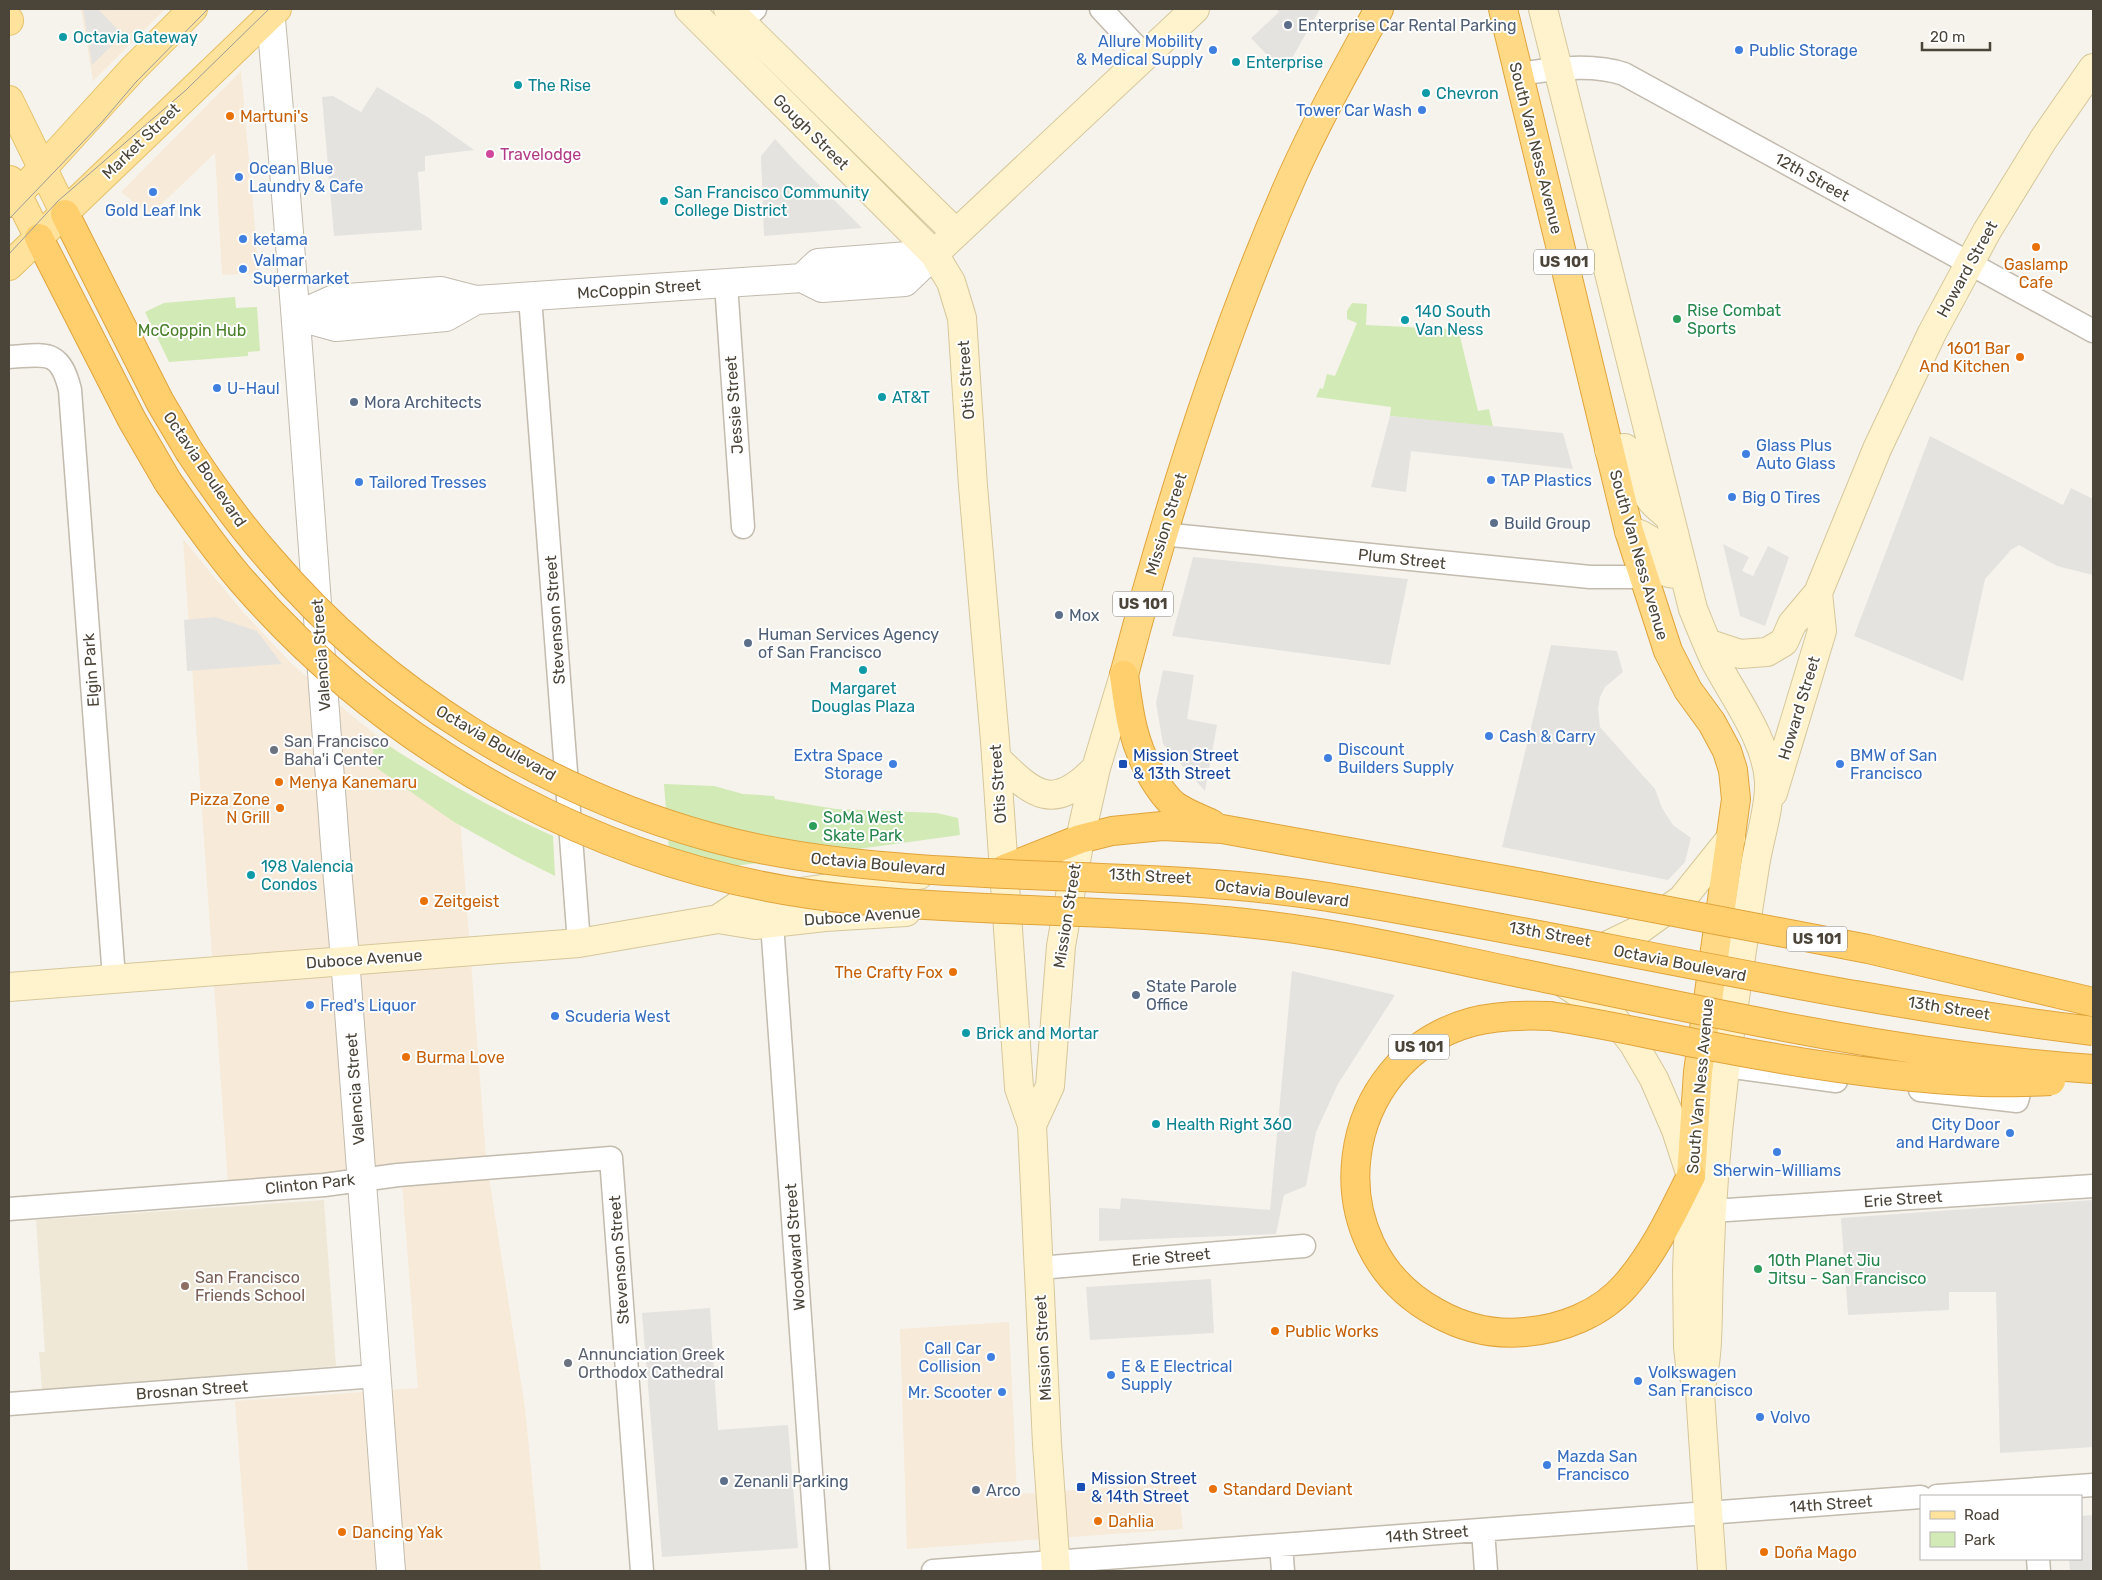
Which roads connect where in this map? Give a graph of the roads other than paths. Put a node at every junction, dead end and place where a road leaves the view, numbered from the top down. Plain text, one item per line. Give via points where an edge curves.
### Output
1 (193, 9) edge
2 (689, 9) edge
3 (1100, 9) edge
4 (1195, 9) edge
5 (1379, 9) edge
6 (1543, 9) edge
7 (273, 10) edge
8 (1502, 10) edge
9 (741, 13) edge
10 (1146, 57) junction
11 (2093, 68) edge
12 (1557, 69) junction
13 (1518, 74) junction
14 (9, 100) edge
15 (42, 169) junction
16 (12, 191) edge
17 (65, 214) junction
18 (956, 233) junction
19 (40, 238) junction
20 (934, 254) junction
21 (1969, 263) junction
22 (9, 266) edge
23 (726, 284) junction
24 (530, 297) junction
25 (296, 316) junction
26 (2093, 331) edge
27 (9, 357) edge
28 (1609, 450) junction
29 (1670, 517) junction
30 (743, 527) dead end
31 (1629, 531) junction
32 (1162, 534) junction
33 (1684, 573) junction
34 (1643, 576) junction
35 (1818, 594) junction
36 (1707, 643) junction
37 (1124, 675) junction
38 (996, 758) junction
39 (1096, 768) junction
40 (1764, 820) junction
41 (1222, 828) junction
42 (1731, 838) junction
43 (1080, 839) junction
44 (1004, 870) junction
45 (1074, 872) junction
46 (1006, 912) junction
47 (1066, 914) junction
48 (718, 919) junction
49 (772, 923) junction
50 (579, 944) junction
51 (1608, 945) junction
52 (345, 961) junction
53 (1712, 966) junction
54 (1740, 971) junction
55 (114, 978) junction
56 (1564, 983) junction
57 (9, 987) edge
58 (2093, 1002) edge
59 (1706, 1012) junction
60 (1733, 1018) junction
61 (2093, 1030) edge
62 (1726, 1066) junction
63 (2026, 1066) junction
64 (2093, 1070) edge
65 (2093, 1076) edge
66 (1032, 1125) junction
67 (611, 1158) joint
68 (1691, 1176) junction
69 (361, 1179) junction
70 (2093, 1186) edge
71 (9, 1209) edge
72 (1712, 1211) junction
73 (1304, 1246) dead end
74 (1039, 1268) junction
75 (376, 1376) junction
76 (1700, 1392) junction
77 (9, 1404) edge
78 (2093, 1485) edge
79 (2033, 1493) edge
80 (1969, 1495) edge
81 (1920, 1498) edge
82 (1707, 1514) junction
83 (1483, 1530) junction
84 (1281, 1546) junction
85 (1055, 1567) edge
86 (391, 1571) edge
87 (642, 1571) edge
88 (818, 1571) edge
89 (933, 1571) edge
90 (1283, 1571) edge
91 (1486, 1571) edge
92 (1712, 1571) edge

1 - 15 main road via 112,90
2 - 20 main road, Gough Street
3 - 10 street
4 - 10 main road
5 - 32 highway, Mission Street / US 101 via 1317,126 1277,213 1215,375
6 - 12 main road, South Van Ness Avenue
7 - 17 main road, Market Street
7 - 25 street, Valencia Street
8 - 13 highway, South Van Ness Avenue / US 101
9 - 18 main road, Gough Street
10 - 18 main road
11 - 21 main road, Howard Street via 2043,140
12 - 13 street, 12th Street
12 - 21 street, 12th Street via 1609,70 1624,74
12 - 29 main road, South Van Ness Avenue
13 - 28 highway, South Van Ness Avenue / US 101
14 - 15 main road, Octavia Boulevard
15 - 16 main road
15 - 17 main road, Octavia Boulevard
16 - 19 main road, Octavia Boulevard
17 - 19 main road, Market Street
17 - 61 highway, Octavia Boulevard, bridge via 160,402 189,452 242,526 302,594 363,653 409,690 488,742 616,805 710,837 801,857 900,868 1125,877 1276,890 1860,997
18 - 20 main road
19 - 22 main road, Market Street
19 - 64 highway, Octavia Boulevard, bridge via 132,420 168,482 217,551 276,618 348,686 469,773 603,839 748,883 845,899 1173,916 1272,926 1378,943 1853,1040 1988,1060
20 - 23 street, McCoppin Street via 905,282 822,288 802,278
20 - 38 main road, Otis Street via 951,282 962,318
21 - 26 street, 12th Street
21 - 35 main road, Howard Street via 1891,415
23 - 24 street, McCoppin Street
23 - 30 street, Jessie Street
24 - 25 street, McCoppin Street via 476,300 441,292 334,299
24 - 50 street, Stevenson Street
25 - 52 street, Valencia Street
27 - 55 street, Elgin Park via 53,357 60,363 70,390
28 - 29 main road via 1626,448 1632,453 1643,488 1654,506
28 - 31 highway, South Van Ness Avenue / US 101
29 - 33 main road, South Van Ness Avenue
31 - 33 main road via 1642,534 1654,544 1666,573
31 - 34 highway, South Van Ness Avenue / US 101
32 - 34 street, Plum Street via 1590,577
32 - 37 highway, Mission Street / US 101
33 - 36 main road, South Van Ness Avenue via 1693,609
34 - 42 highway, South Van Ness Avenue / US 101 via 1668,651 1688,690 1727,751 1736,799
35 - 36 main road, Howard Street via 1792,624 1784,642 1767,652 1740,654
35 - 40 main road, Howard Street via 1820,640
36 - 40 main road, South Van Ness Avenue via 1749,720 1764,756 1769,782
37 - 39 main road, Mission Street
37 - 41 highway, US 101 via 1135,740 1161,792 1174,805
38 - 39 main road via 1030,789 1046,795 1066,791 1086,779
38 - 44 main road, Otis Street
39 - 43 main road, Mission Street
40 - 54 main road, South Van Ness Avenue
41 - 43 highway via 1162,826 1112,831
41 - 58 highway, US 101, bridge via 1868,949
42 - 51 main road via 1682,899 1639,930
42 - 53 highway, South Van Ness Avenue / US 101
43 - 44 highway
43 - 45 main road, Mission Street
44 - 45 main road, 13th Street
44 - 46 main road, Mission Street
44 - 48 main road, Duboce Avenue via 912,875 746,900
45 - 47 main road, Mission Street
45 - 51 main road, 13th Street via 1283,888
46 - 47 main road
46 - 49 main road, Duboce Avenue via 926,911
46 - 66 main road, Mission Street via 1018,1088
47 - 56 main road via 1180,918 1285,930
47 - 66 main road, Mission Street via 1060,946 1050,1086
48 - 49 main road, Duboce Avenue via 755,925
48 - 50 main road, Duboce Avenue
49 - 88 street, Woodward Street
50 - 52 main road, Duboce Avenue
51 - 53 main road, 13th Street
52 - 55 main road, Duboce Avenue
52 - 69 street, Valencia Street
53 - 54 main road, 13th Street
53 - 59 highway, South Van Ness Avenue / US 101
54 - 60 main road, South Van Ness Avenue
54 - 61 main road, 13th Street
55 - 57 main road, Duboce Avenue
56 - 59 main road
56 - 68 main road via 1612,1015 1638,1050 1666,1104
59 - 60 main road
59 - 68 highway, South Van Ness Avenue / US 101 via 1698,1072
60 - 62 main road, South Van Ness Avenue
60 - 63 main road via 1914,1052
62 - 63 street via 2017,1101
62 - 72 main road, South Van Ness Avenue
63 - 64 main road
65 - 68 highway, US 101, bridge via 2054,1081 1984,1082 1915,1078 1761,1056 1582,1020 1543,1016 1495,1017 1447,1030 1406,1056 1380,1088 1366,1117 1358,1140 1354,1186 1368,1239 1382,1264 1401,1287 1423,1306 1449,1320 1478,1330 1510,1334 1544,1331 1576,1320 1602,1306 1625,1286 1662,1234
66 - 74 main road, Mission Street
67 - 69 street, Clinton Park
67 - 87 street, Stevenson Street
68 - 76 main road, South Van Ness Avenue via 1688,1347 1690,1365
69 - 71 street, Clinton Park via 324,1185
69 - 75 street, Valencia Street
70 - 72 street, Erie Street
72 - 76 main road, South Van Ness Avenue via 1708,1344
73 - 74 street, Erie Street
74 - 85 main road, Mission Street
75 - 77 street, Brosnan Street
75 - 86 street, Valencia Street
76 - 82 main road, South Van Ness Avenue
78 - 79 street
79 - 80 street
81 - 82 street, 14th Street
82 - 83 street, 14th Street
82 - 92 main road, South Van Ness Avenue
83 - 84 street, 14th Street
83 - 91 street
84 - 85 street, 14th Street
84 - 90 street
85 - 89 street, 14th Street

